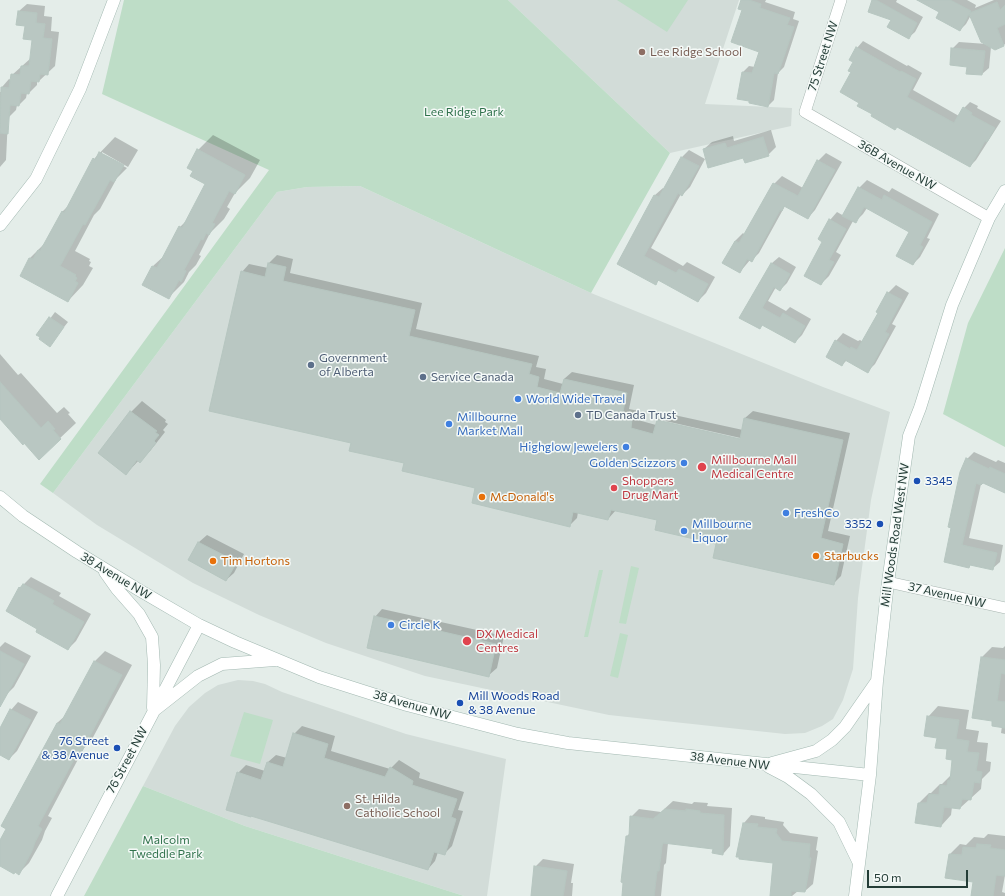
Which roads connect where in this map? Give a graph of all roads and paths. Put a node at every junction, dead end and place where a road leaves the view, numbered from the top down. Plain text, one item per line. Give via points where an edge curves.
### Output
1 (114, 0) edge
2 (841, 0) edge
3 (805, 112) joint
4 (1005, 191) edge
5 (989, 218) junction
6 (0, 225) edge
7 (0, 497) edge
8 (101, 567) junction
9 (888, 582) junction
10 (1005, 608) edge
11 (199, 624) junction
12 (279, 660) junction
13 (877, 681) junction
14 (153, 711) junction
15 (765, 765) junction
16 (870, 775) junction
17 (858, 861) junction
18 (57, 896) edge
19 (855, 896) edge

1 - 6 street via 80,89 36,179
2 - 3 street, 75 Street NW
3 - 5 street, 36B Avenue NW
4 - 5 street, Mill Woods Road West NW
5 - 9 street, Mill Woods Road West NW via 952,305 909,436
7 - 8 street, 38 Avenue NW via 23,516
8 - 11 street, 38 Avenue NW
8 - 14 street via 140,614 152,637
9 - 10 street, 37 Avenue NW
9 - 13 street, Mill Woods Road West NW
11 - 12 street, 38 Avenue NW
11 - 14 street, 76 Street NW
12 - 14 street via 222,664 198,676
12 - 15 street, 38 Avenue NW via 319,677 407,705 518,734 568,744
13 - 15 street via 845,727 832,740 816,751
13 - 16 street, Mill Woods Road West NW
14 - 18 street, 76 Street NW
15 - 16 street, 38 Avenue NW
15 - 17 street via 788,777 824,806 839,822
16 - 17 street, Mill Woods Road West NW
17 - 19 street, Mill Woods Road West NW

